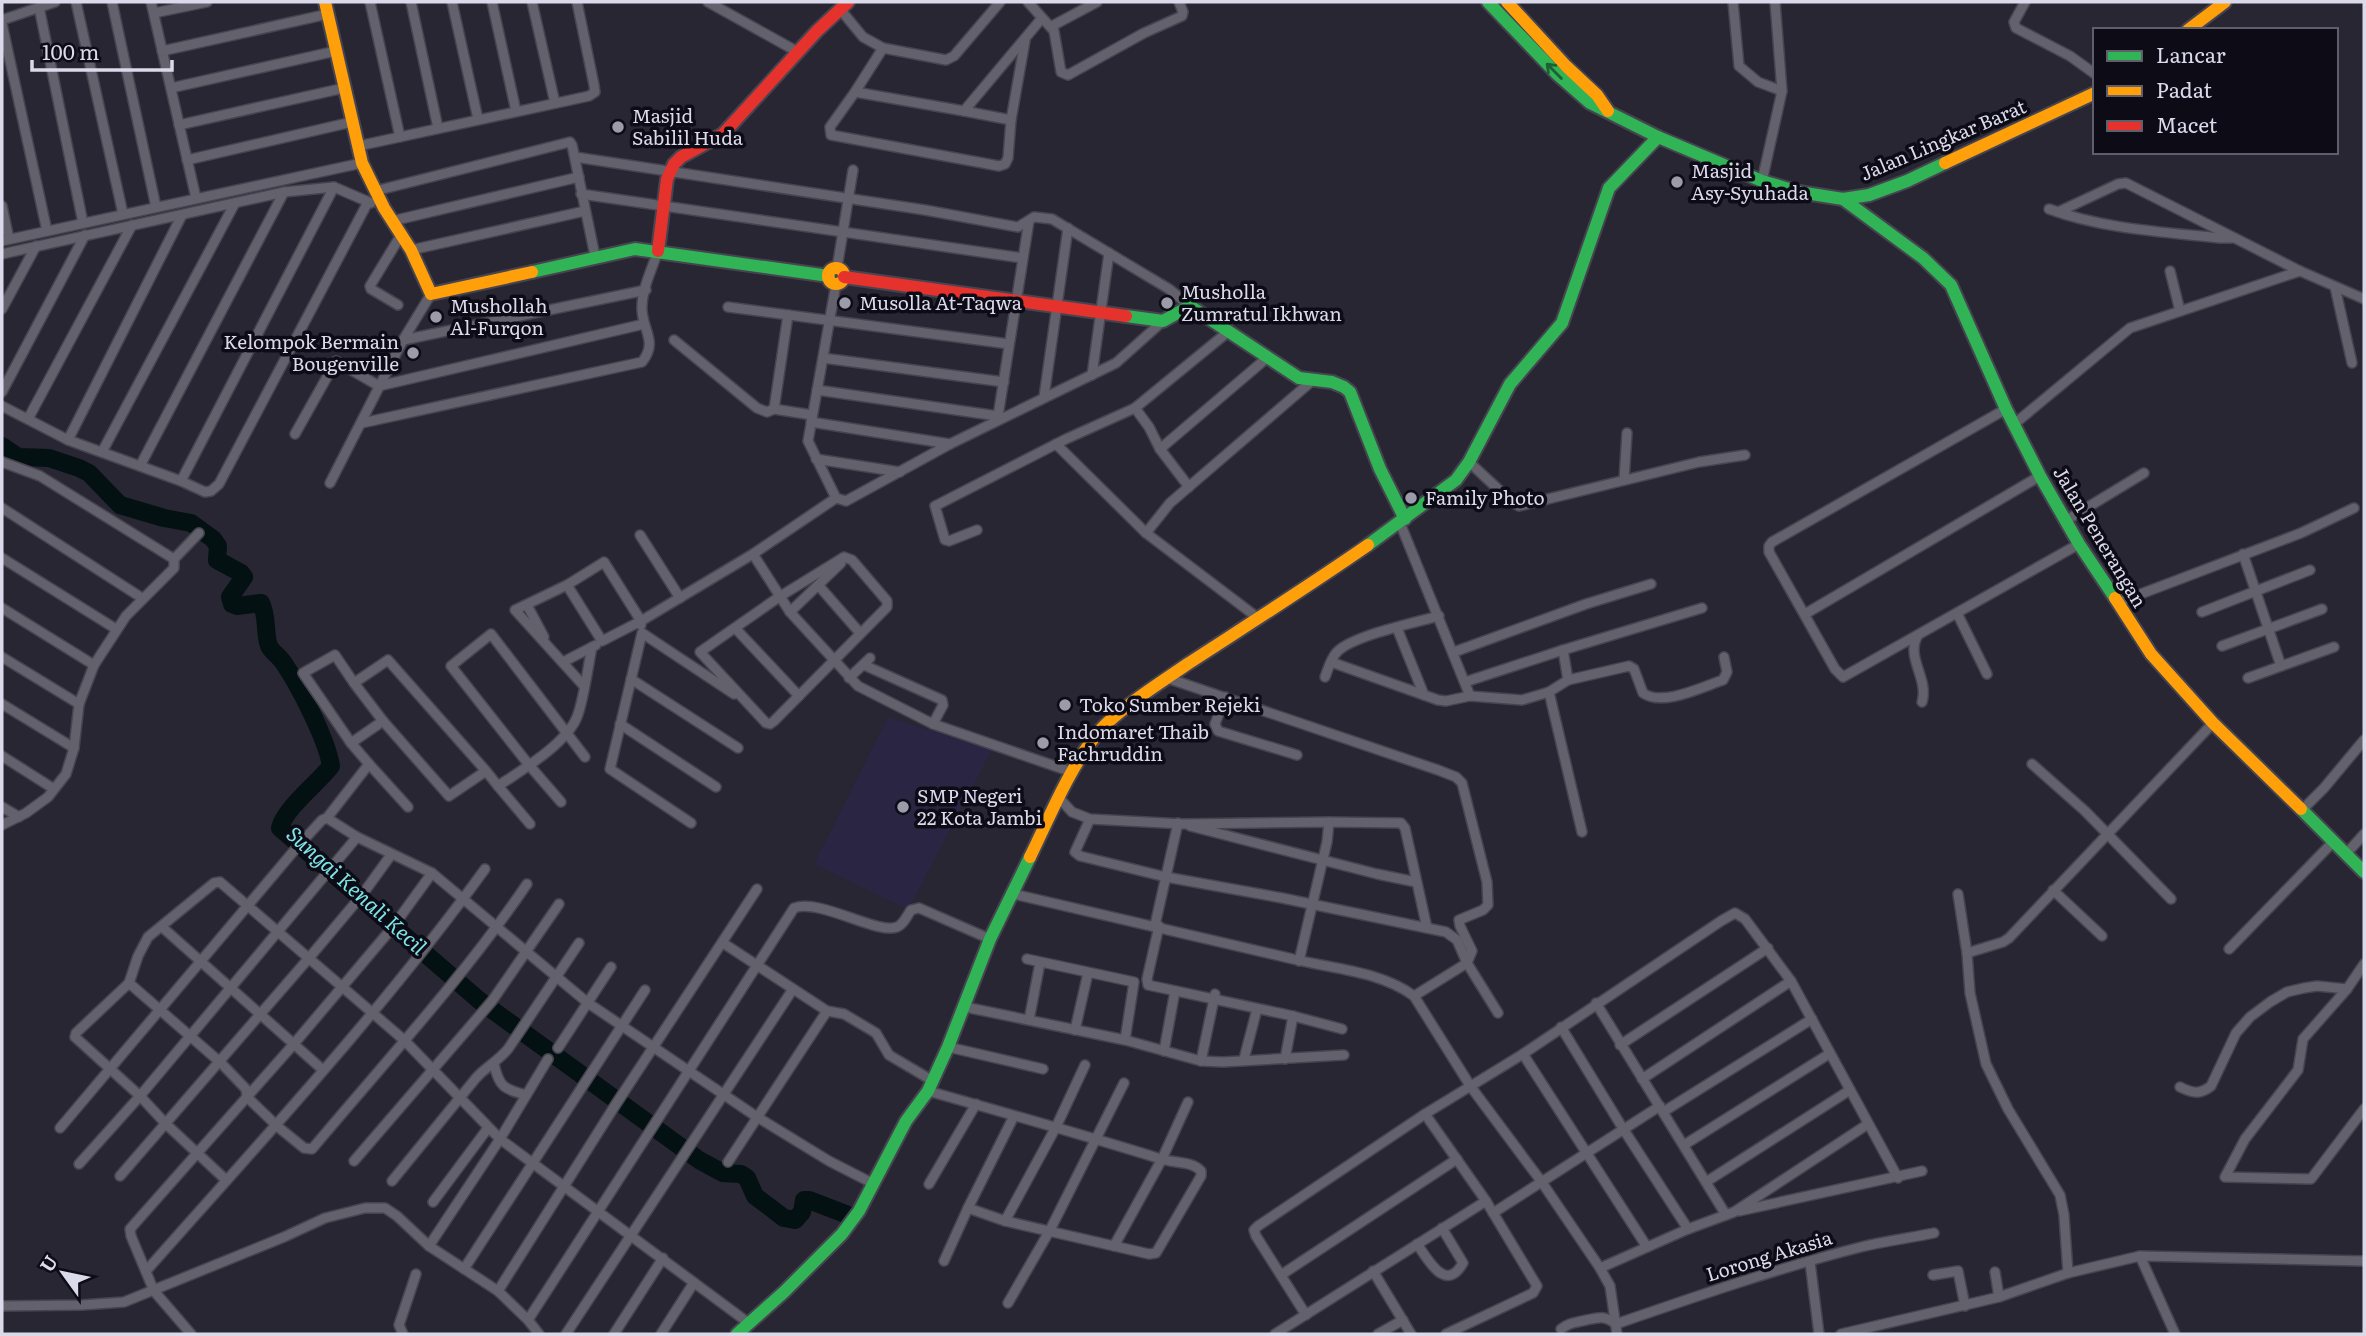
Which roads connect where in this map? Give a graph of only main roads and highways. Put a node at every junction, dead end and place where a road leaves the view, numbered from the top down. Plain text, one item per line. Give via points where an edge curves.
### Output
1 (1488, 2) edge
2 (1507, 2) edge
3 (2225, 2) edge
4 (844, 5) edge
5 (327, 8) edge
6 (2191, 28) edge
7 (2093, 94) edge
8 (1608, 111) junction
9 (1658, 137) junction
10 (1843, 199) junction
11 (658, 251) junction
12 (1403, 521) junction
13 (2364, 873) edge
14 (737, 1334) edge

8 -> 1 main road, Jalan Lingkar Barat via 1572,89
2 - 8 main road, Jalan Lingkar Barat
3 - 6 main road
4 - 11 main road via 723,134 681,157 670,171
5 - 11 main road via 371,197 384,208 411,250 431,294 635,248
7 - 10 main road, Jalan Lingkar Barat via 1908,181
8 - 9 main road, Jalan Lingkar Barat
9 - 10 main road, Jalan Lingkar Barat via 1762,181
9 - 12 main road via 1606,194 1562,323 1510,384 1469,462 1448,487
10 - 13 main road, Jalan Penerangan via 1945,277 2013,425 2065,521 2162,667
11 - 12 main road via 1163,321 1190,306 1299,378 1326,380 1350,393
12 - 14 main road via 1167,678 1101,728 1072,772 990,939 931,1086 906,1121 857,1216

